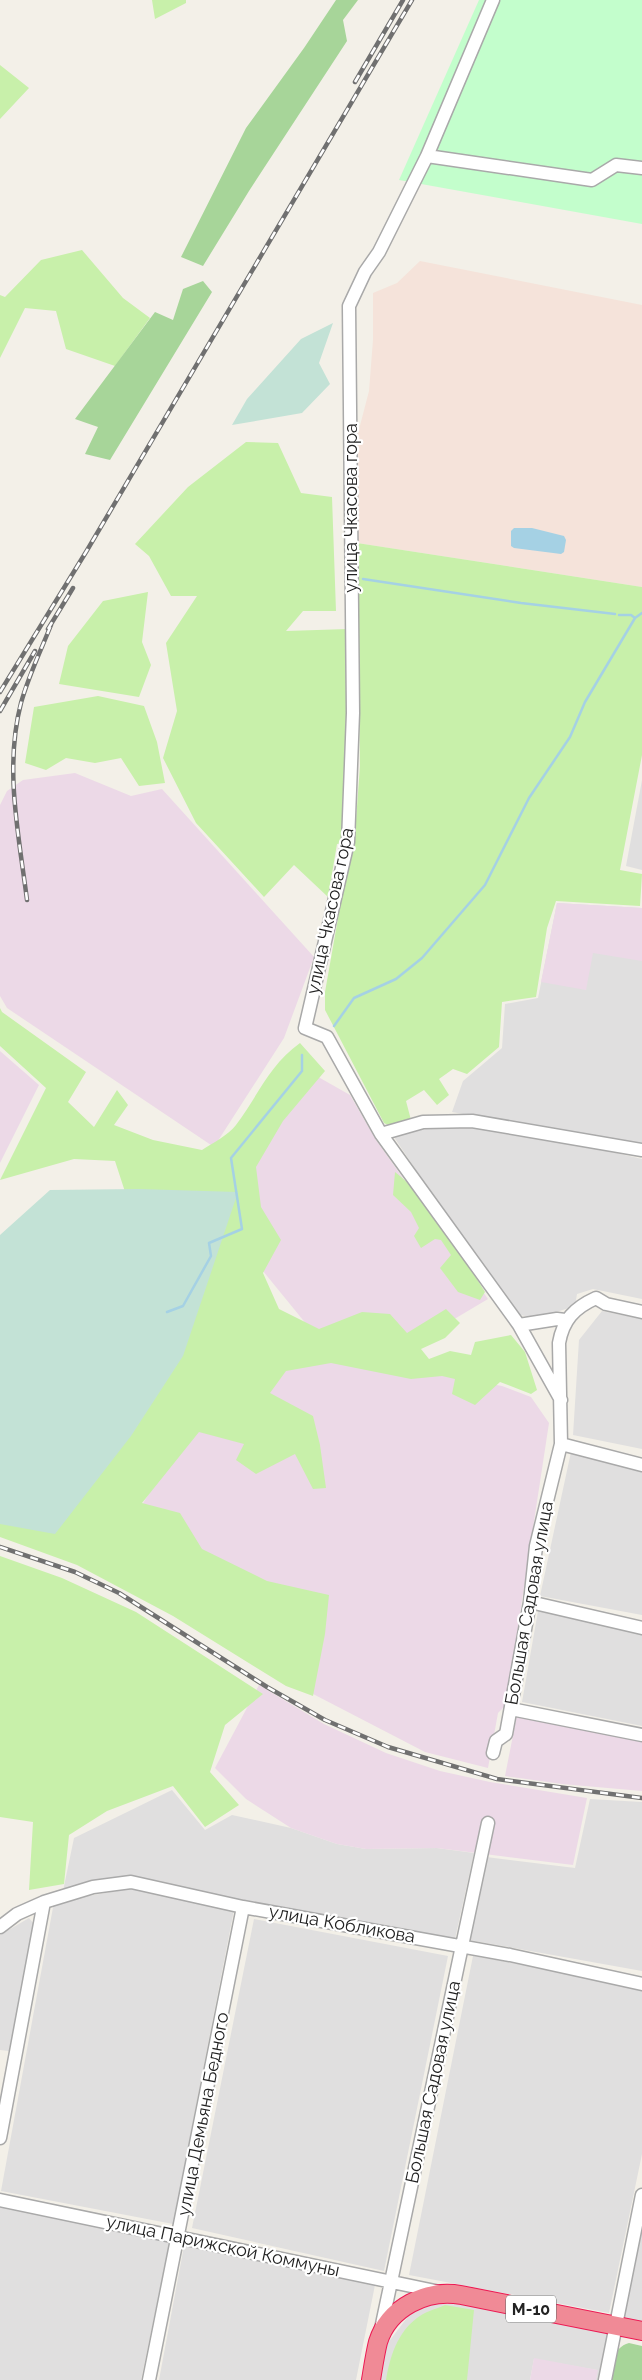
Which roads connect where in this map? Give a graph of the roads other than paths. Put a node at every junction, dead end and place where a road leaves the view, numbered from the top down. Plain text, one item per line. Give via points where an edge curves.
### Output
1 (493, 0) edge
2 (427, 156) junction
3 (642, 168) edge
4 (381, 1134) junction
5 (642, 1150) edge
6 (642, 1312) edge
7 (565, 1320) junction
8 (519, 1325) junction
9 (561, 1400) junction
10 (561, 1444) junction
11 (642, 1465) edge
12 (530, 1602) junction
13 (642, 1628) edge
14 (511, 1709) junction
15 (642, 1736) edge
16 (493, 1753) dead end
17 (488, 1823) dead end
18 (44, 1902) junction
19 (244, 1907) junction
20 (0, 1927) edge
21 (461, 1946) junction
22 (642, 1984) edge
23 (0, 2138) edge
24 (642, 2194) edge
25 (0, 2200) edge
26 (179, 2237) junction
27 (391, 2282) junction
28 (446, 2293) junction
29 (407, 2305) joint
30 (616, 2326) junction
31 (642, 2331) edge
32 (379, 2341) junction
33 (149, 2380) edge
34 (371, 2380) edge
35 (604, 2380) edge

1 - 2 street
2 - 3 street via 592,180 616,165
2 - 4 street, улица Чкасова гора via 349,306 353,713 348,842 305,1028 327,1036
4 - 5 street via 423,1122 472,1121
4 - 8 street, улица Чкасова гора
6 - 7 street via 606,1304 596,1298 584,1303
7 - 8 street
7 - 9 street, Большая Садовая улица via 559,1343
8 - 9 street, улица Чкасова гора
9 - 10 street, Большая Садовая улица
10 - 11 street
10 - 12 street, Большая Садовая улица via 536,1546
12 - 13 street
12 - 14 street, Большая Садовая улица
14 - 15 street
14 - 16 street, Большая Садовая улица via 506,1734 496,1741
17 - 21 street, Большая Садовая улица
18 - 19 street, улица Кобликова via 93,1887 130,1882
18 - 20 street, улица Кобликова via 17,1914
18 - 23 street
19 - 21 street, улица Кобликова
19 - 26 street, улица Демьяна Бедного
21 - 22 street, улица Кобликова
21 - 27 street, Большая Садовая улица
24 - 30 street
25 - 26 street, улица Парижской Коммуны
26 - 27 street, улица Парижской Коммуны
26 - 33 street, улица Демьяна Бедного
27 - 28 street, улица Парижской Коммуны
27 - 32 street, Большая Садовая улица
28 - 29 highway, улица Парижской Коммуны / М-10 via 427,2295
28 - 30 highway, улица Парижской Коммуны / М-10
29 - 32 highway, Большая Садовая улица / М-10 via 392,2320
30 - 31 highway, улица Парижской Коммуны / М-10
30 - 35 street
32 - 34 highway, Большая Садовая улица / М-10

